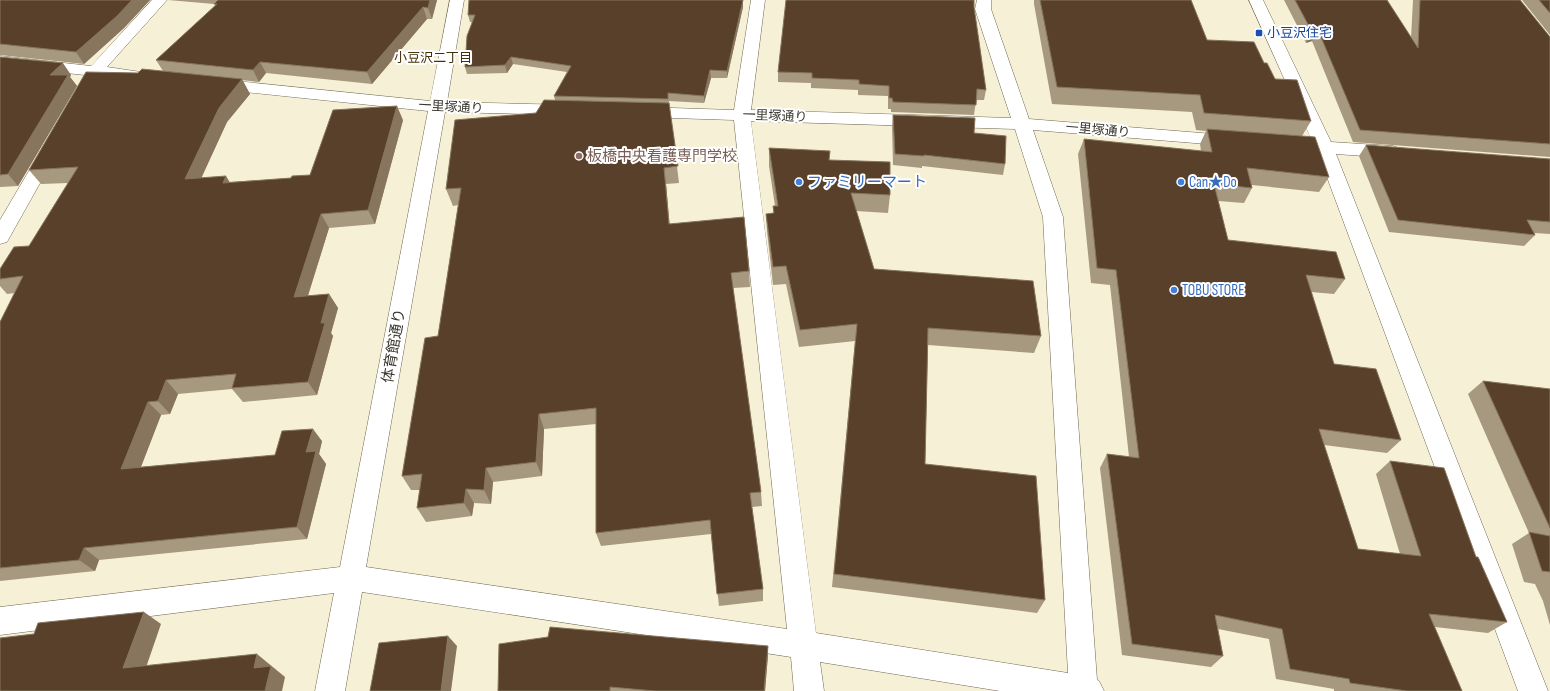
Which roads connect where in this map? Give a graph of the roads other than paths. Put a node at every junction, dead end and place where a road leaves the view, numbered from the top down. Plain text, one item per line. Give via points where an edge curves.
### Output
1 (160, 0) edge
2 (457, 0) edge
3 (758, 0) edge
4 (984, 0) edge
5 (1256, 0) edge
6 (0, 61) edge
7 (95, 71) junction
8 (157, 78) edge
9 (204, 82) edge
10 (83, 92) edge
11 (437, 107) junction
12 (586, 111) edge
13 (625, 112) edge
14 (742, 114) junction
15 (1022, 124) junction
16 (55, 140) edge
17 (1250, 142) edge
18 (1274, 144) edge
19 (1325, 147) junction
20 (1412, 154) edge
21 (0, 237) edge
22 (352, 578) junction
23 (0, 622) edge
24 (804, 645) junction
25 (1086, 690) edge
26 (330, 691) edge
27 (809, 691) edge
28 (1533, 691) edge

1 - 7 street
2 - 11 street, 体育館通り
3 - 14 street
4 - 15 street via 983,9
5 - 19 street
6 - 7 street
7 - 8 street
7 - 10 street
9 - 11 street, 一里塚通り
11 - 12 street, 一里塚通り
11 - 22 street, 体育館通り
13 - 14 street, 一里塚通り
14 - 15 street, 一里塚通り
14 - 24 street
15 - 17 street, 一里塚通り
15 - 25 street via 1053,217
16 - 21 street
18 - 19 street
19 - 20 street
19 - 28 street
22 - 23 street
22 - 24 street
22 - 26 street, 体育館通り
24 - 25 street
24 - 27 street

